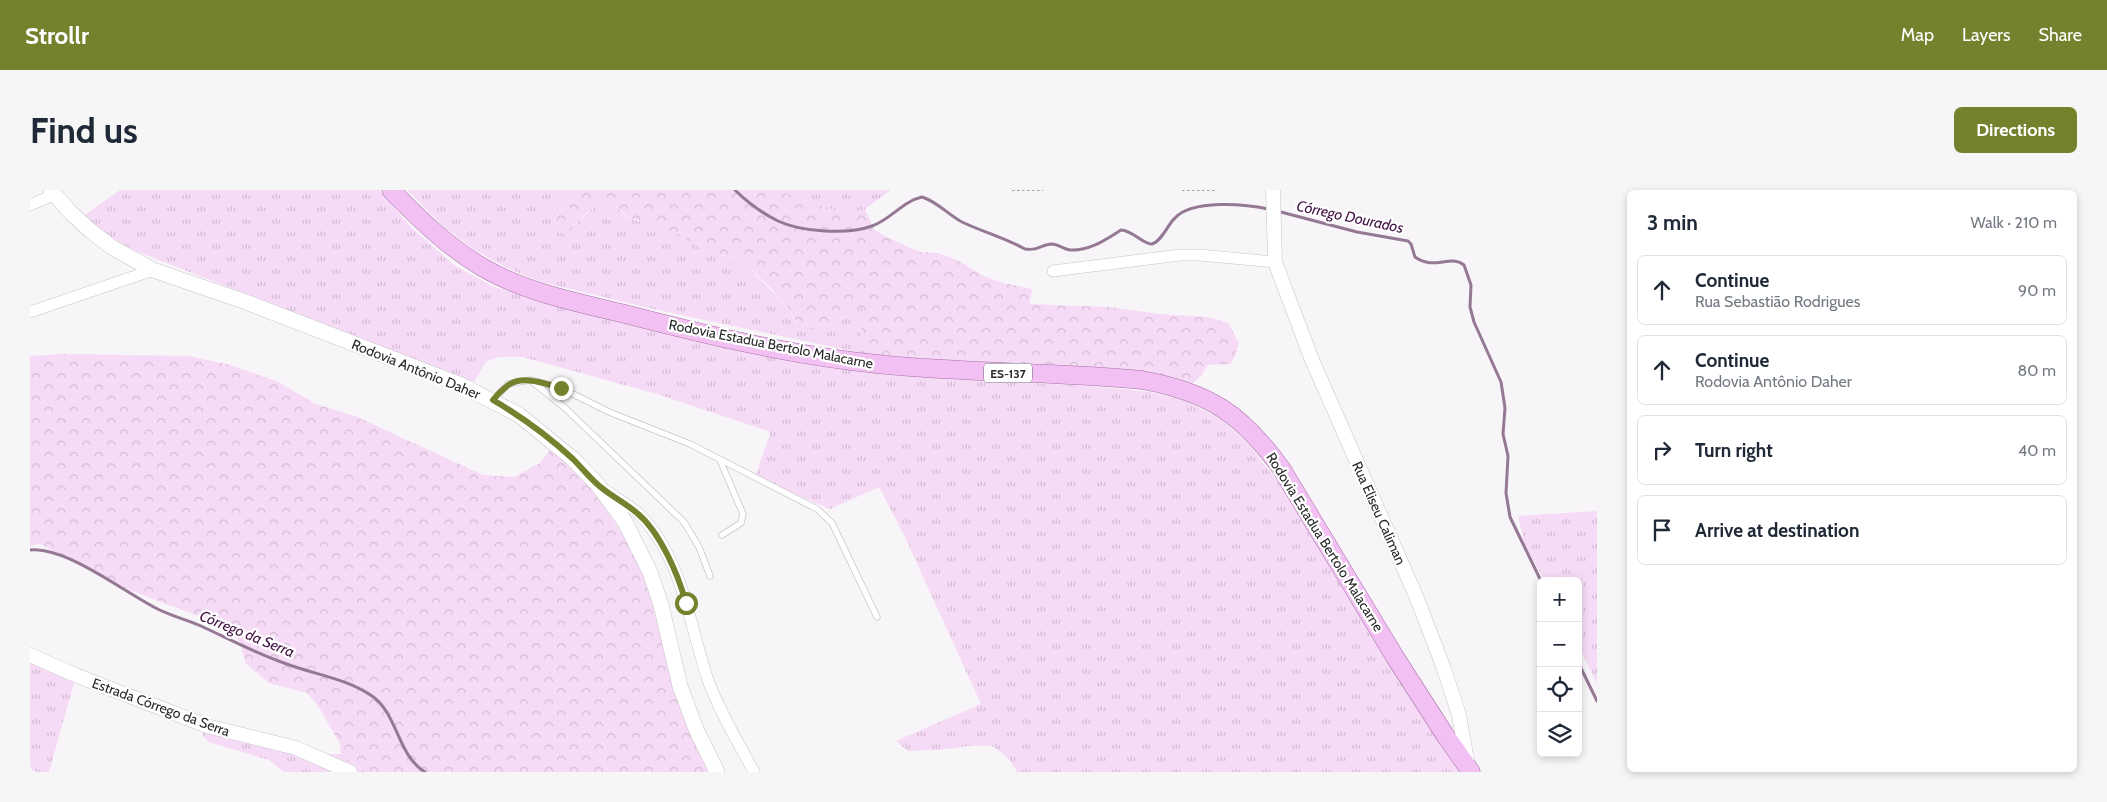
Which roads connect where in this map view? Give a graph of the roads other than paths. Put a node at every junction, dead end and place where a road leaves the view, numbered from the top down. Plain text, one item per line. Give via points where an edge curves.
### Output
1 (391, 190) edge
2 (53, 193) edge
3 (1272, 203) edge
4 (30, 205) edge
5 (1274, 262) junction
6 (153, 270) junction
7 (1052, 271) dead end
8 (30, 312) edge
9 (531, 380) junction
10 (493, 400) junction
11 (720, 460) junction
12 (597, 484) junction
13 (722, 536) dead end
14 (710, 576) dead end
15 (877, 617) dead end
16 (30, 655) edge
17 (1470, 771) edge
18 (350, 772) edge
19 (717, 772) edge
20 (754, 772) edge

1 - 17 main road, Rodovia Estadua Bertolo Malacarne / ES-137 via 449,245 483,268 521,285 670,326 805,353 905,367 1142,380 1182,389 1209,400 1245,425 1281,468 1395,657
2 - 4 street
2 - 6 main road, Rodovia Antônio Daher via 92,232
3 - 5 street, Rua Eliseu Caliman
5 - 7 street via 1189,255
5 - 17 street, Rua Eliseu Caliman via 1312,360 1416,596 1443,666 1459,715
6 - 8 street
6 - 10 main road, Rodovia Antônio Daher via 418,367
9 - 10 lane via 508,384
9 - 11 lane via 561,388
9 - 14 lane via 565,408 684,522
10 - 12 main road, Rodovia Antônio Daher via 546,436
11 - 13 lane via 743,514 741,523
11 - 15 lane via 823,513 832,523
12 - 19 main road, Rodovia Antônio Daher via 624,520 650,572 680,686
12 - 20 street via 638,514 659,540 681,584 695,641 720,711
16 - 18 street, Estrada Córrego da Serra via 207,726 296,748

